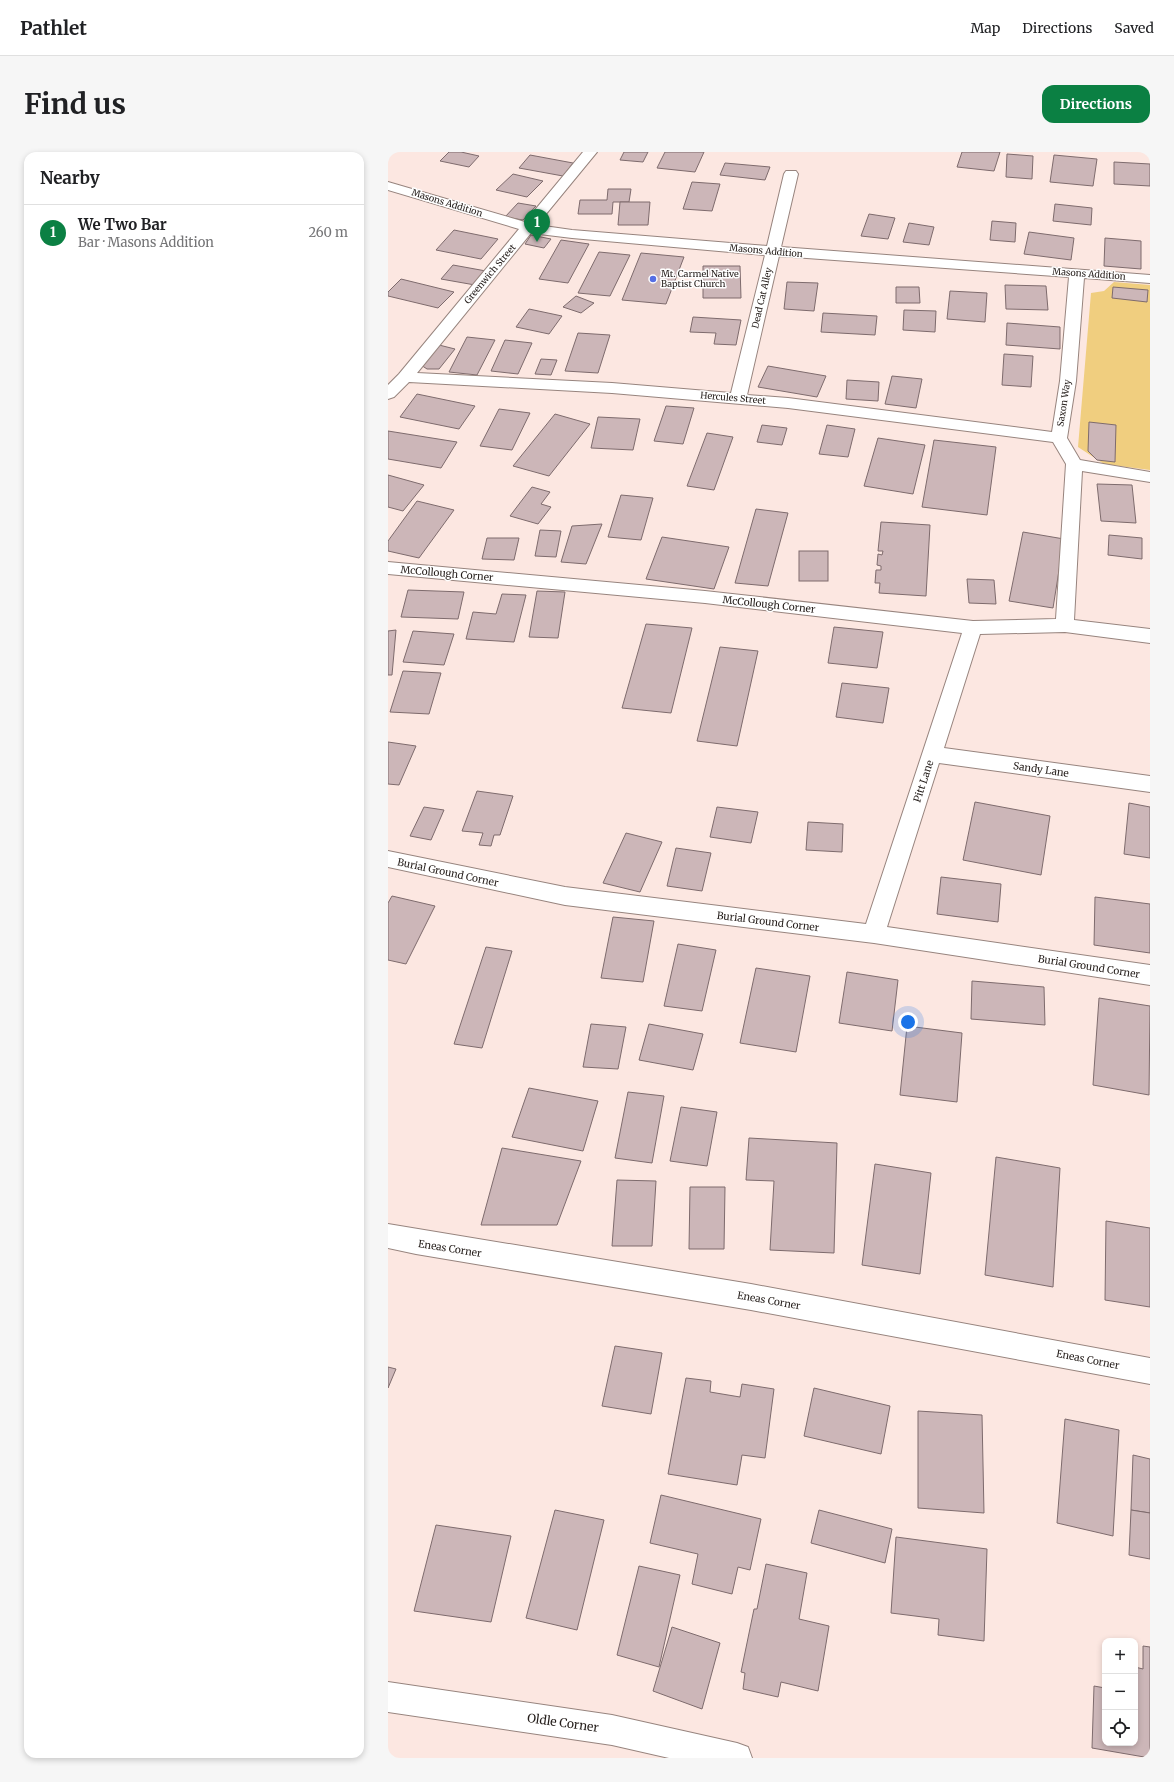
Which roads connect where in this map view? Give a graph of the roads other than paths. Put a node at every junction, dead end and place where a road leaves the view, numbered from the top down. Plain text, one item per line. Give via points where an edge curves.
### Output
1 (590, 152) edge
2 (791, 174) dead end
3 (388, 186) edge
4 (529, 228) junction
5 (773, 251) junction
6 (1077, 273) junction
7 (1150, 279) edge
8 (405, 377) junction
9 (388, 394) edge
10 (738, 399) junction
11 (1059, 438) junction
12 (1074, 464) junction
13 (1150, 477) edge
14 (388, 568) edge
15 (1064, 625) junction
16 (973, 628) junction
17 (1150, 636) edge
18 (932, 754) junction
19 (1150, 784) edge
20 (388, 859) edge
21 (874, 934) junction
22 (1150, 975) edge
23 (388, 1236) edge
24 (1150, 1371) edge
25 (388, 1697) edge
26 (736, 1758) edge

1 - 4 street, Greenwich Street
2 - 5 street, Dead Cat Alley
3 - 4 street, Masons Addition
4 - 5 street, Masons Addition
4 - 8 street, Greenwich Street
5 - 6 street, Masons Addition
5 - 10 street, Dead Cat Alley
6 - 7 street, Masons Addition
6 - 11 street, Saxon Way via 1068,381
8 - 9 street, Greenwich Street
8 - 10 street, Hercules Street via 612,388
10 - 11 street, Hercules Street via 796,404
11 - 12 street, Saxon Way
12 - 13 street
12 - 15 street
14 - 16 street, McCollough Corner via 705,597
15 - 16 street, McCollough Corner
15 - 17 street, McCollough Corner
16 - 18 street, Pitt Lane
18 - 19 street, Sandy Lane
18 - 21 street, Pitt Lane
20 - 21 street, Burial Ground Corner via 565,896
21 - 22 street, Burial Ground Corner
23 - 24 street, Eneas Corner via 751,1297
25 - 26 street, Oldle Corner via 612,1730

